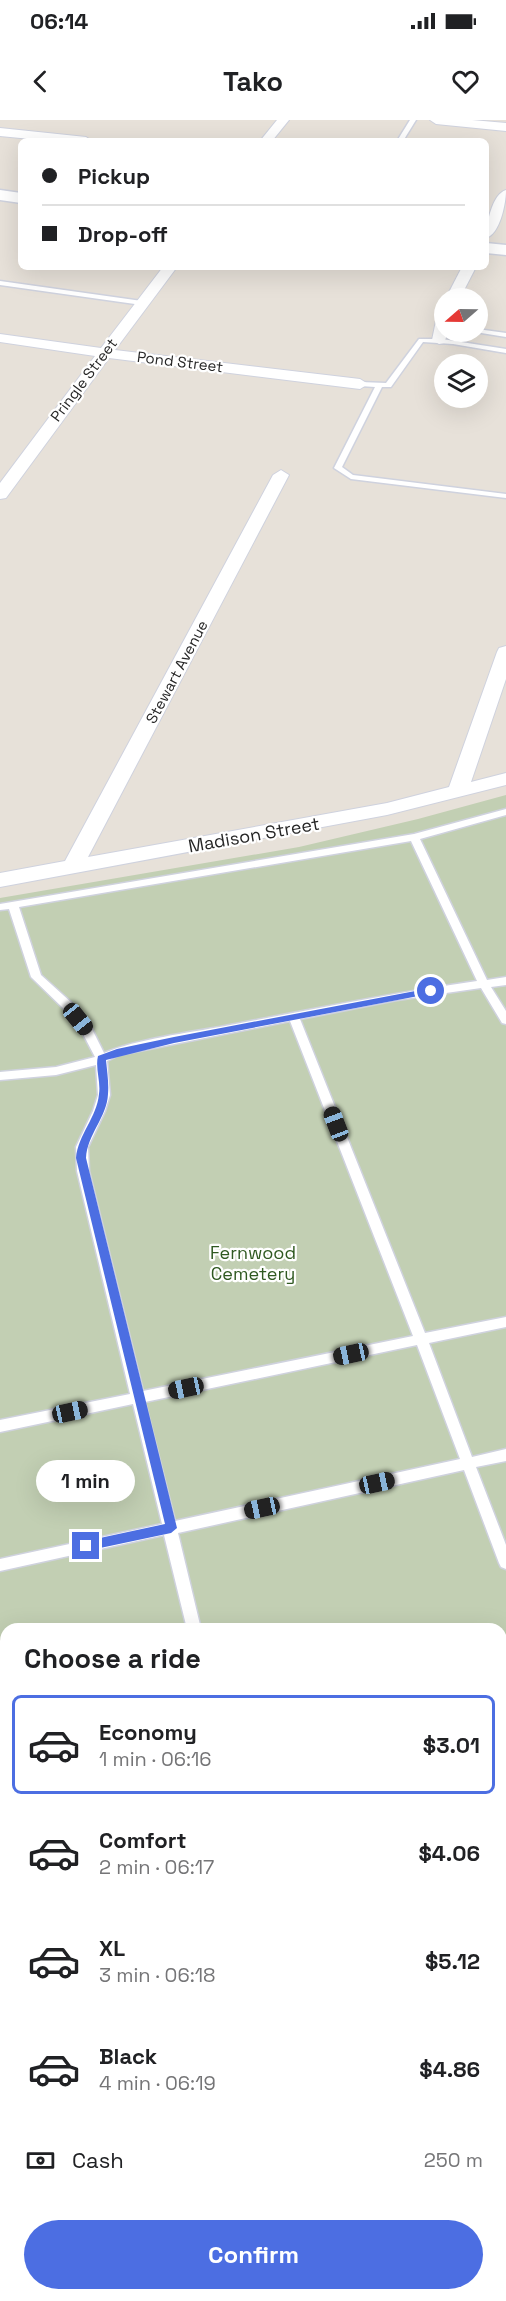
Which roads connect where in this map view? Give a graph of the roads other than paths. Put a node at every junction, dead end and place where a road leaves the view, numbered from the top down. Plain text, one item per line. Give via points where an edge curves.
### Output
1 (283, 120) edge
2 (413, 120) edge
3 (436, 120) edge
4 (506, 127) edge
5 (0, 132) edge
6 (57, 138) edge
7 (268, 138) edge
8 (402, 138) edge
9 (506, 194) edge
10 (0, 195) edge
11 (18, 198) edge
12 (489, 228) edge
13 (489, 248) edge
14 (506, 250) edge
15 (168, 270) edge
16 (467, 270) edge
17 (0, 283) edge
18 (458, 288) edge
19 (142, 303) junction
20 (434, 332) edge
21 (488, 333) edge
22 (506, 335) edge
23 (0, 338) edge
24 (463, 342) edge
25 (506, 351) edge
26 (103, 353) junction
27 (360, 384) joint
28 (381, 384) junction
29 (281, 475) dead end
30 (0, 494) edge
31 (506, 496) edge
32 (506, 652) edge
33 (506, 779) edge
34 (457, 793) junction
35 (506, 812) edge
36 (414, 837) junction
37 (72, 868) junction
38 (0, 880) edge
39 (14, 905) junction
40 (0, 907) edge
41 (506, 981) edge
42 (484, 985) junction
43 (294, 1017) junction
44 (506, 1020) edge
45 (101, 1058) junction
46 (0, 1076) edge
47 (506, 1322) edge
48 (421, 1339) junction
49 (140, 1398) junction
50 (0, 1426) edge
51 (506, 1455) edge
52 (468, 1463) junction
53 (171, 1528) junction
54 (506, 1563) edge
55 (0, 1565) edge
56 (193, 1623) edge

1 - 7 street
2 - 8 lane
3 - 4 street
5 - 6 street
9 - 12 street
10 - 11 street
13 - 14 street
15 - 19 street, Pringle Street
16 - 18 street
17 - 19 lane
19 - 26 street, Pringle Street
20 - 28 lane via 421,340 388,385
21 - 22 lane
23 - 26 street, Pond Street
24 - 25 lane via 472,348
26 - 27 street, Pond Street
26 - 30 street, Pringle Street
27 - 28 lane
28 - 31 lane via 338,468 342,472 351,477
29 - 37 street, Stewart Avenue
32 - 34 street
33 - 34 street, Madison Street
34 - 37 street, Madison Street via 315,824
35 - 36 lane
36 - 39 lane
36 - 42 lane
37 - 38 street, Madison Street
39 - 40 lane
39 - 45 lane via 36,977 69,1007 87,1030
41 - 42 lane
42 - 43 lane via 397,996
42 - 44 lane
43 - 45 lane
43 - 48 lane
45 - 46 lane via 56,1071
45 - 49 lane via 104,1095 81,1158
47 - 48 lane
48 - 49 lane
48 - 52 lane
49 - 50 lane
49 - 53 lane
51 - 52 lane
52 - 53 lane
52 - 54 lane
53 - 55 lane
53 - 56 lane

